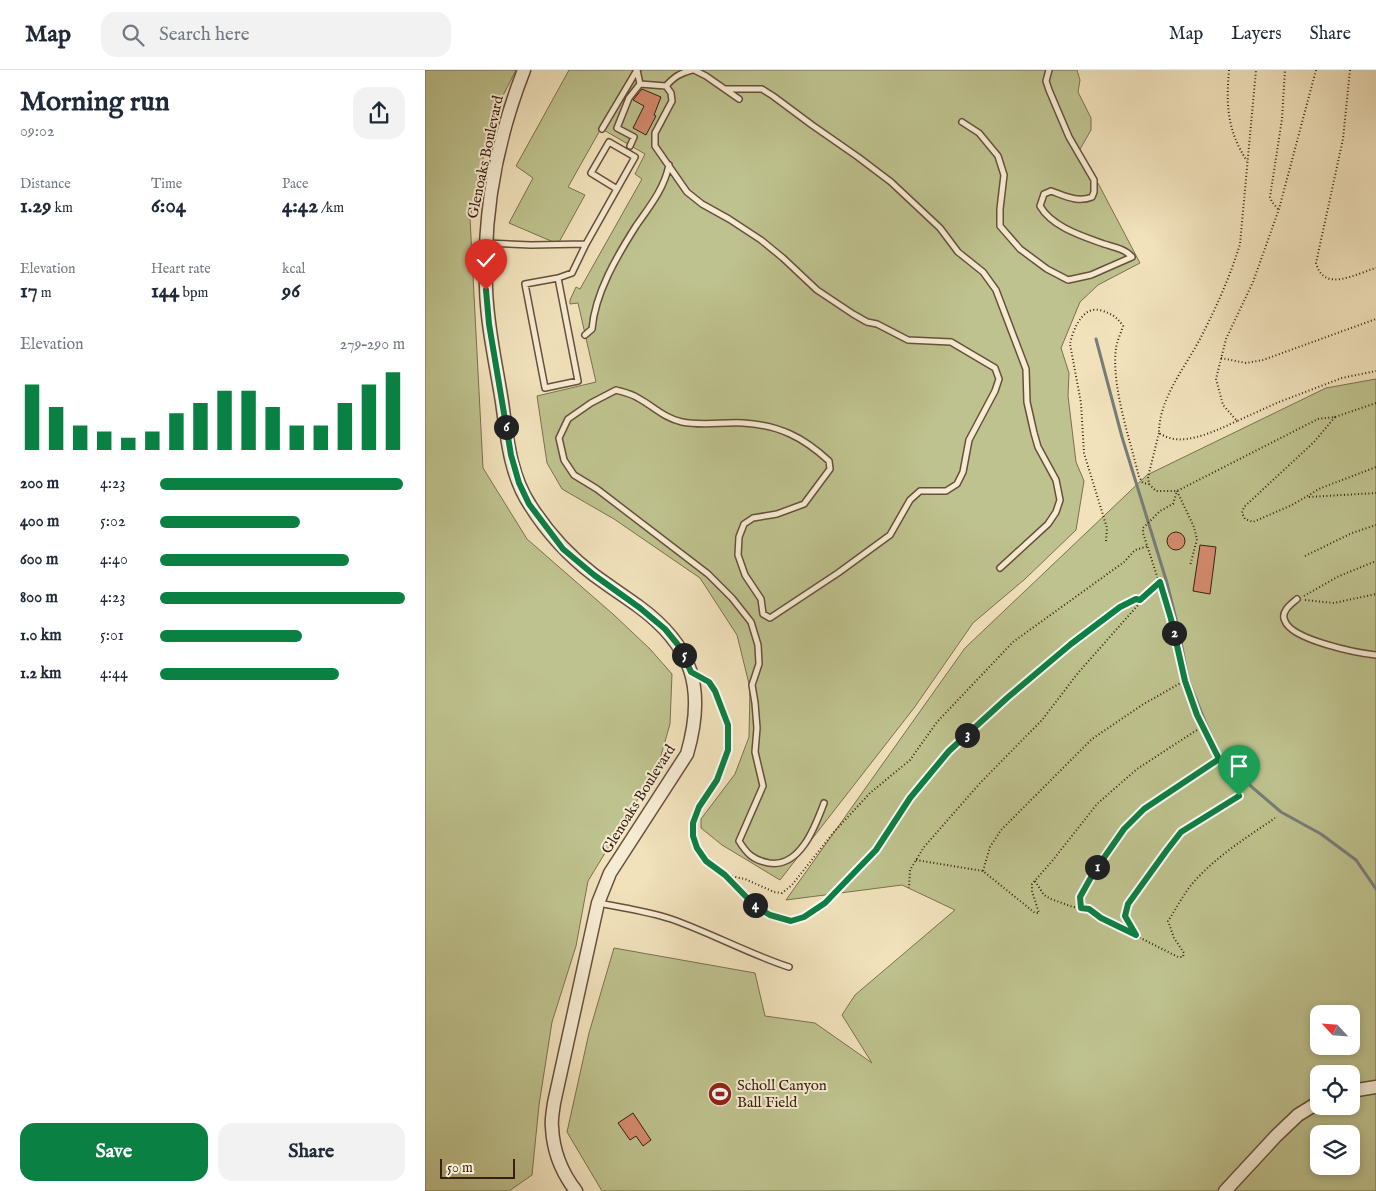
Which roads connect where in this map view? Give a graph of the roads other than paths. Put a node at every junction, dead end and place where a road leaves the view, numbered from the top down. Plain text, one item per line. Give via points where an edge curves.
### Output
1 (524, 70) edge
2 (637, 70) edge
3 (693, 70) edge
4 (1049, 70) edge
5 (641, 84) junction
6 (667, 86) junction
7 (725, 89) junction
8 (739, 99) dead end
9 (962, 122) dead end
10 (602, 129) dead end
11 (630, 146) dead end
12 (669, 165) junction
13 (617, 189) junction
14 (485, 243) junction
15 (586, 244) junction
16 (558, 278) junction
17 (585, 335) dead end
18 (1000, 568) dead end
19 (1297, 599) road end
20 (1376, 655) edge
21 (824, 804) dead end
22 (598, 903) junction
23 (789, 967) dead end
24 (1376, 1087) edge
25 (1360, 1090) edge
26 (1310, 1108) edge
27 (576, 1191) edge
28 (1225, 1191) edge

1 - 14 street, Glenoaks Boulevard via 503,135
2 - 5 lane
2 - 10 lane
3 - 6 lane via 680,73
3 - 7 lane
4 - 9 lane via 1046,82 1069,137 1094,180 1094,192 1092,197 1084,200 1051,191 1044,194 1039,206 1058,225 1133,257 1091,275 1068,280 1020,249 1000,226 1004,175 998,156 979,133
5 - 6 lane
5 - 11 lane via 629,98 617,128 634,137
6 - 12 lane via 672,101 655,133 655,146
7 - 8 lane
7 - 18 lane via 761,89 859,157 940,228 996,290 1026,369 1027,402 1034,433 1056,480 1060,500 1048,524
12 - 17 lane via 666,180 656,199 618,256 593,316 592,329
12 - 21 lane via 687,192 761,240 817,290 853,314 908,340 951,342 995,368 999,379 969,440 963,472 957,484 946,491 920,491 910,500 890,535 770,618 763,614 761,598 745,575 738,555 739,537 744,524 753,518 804,504 830,469 829,461 823,455 795,435 775,428 743,423 683,422 666,416 637,397 616,390 591,402 568,419 559,438 564,460 574,475 708,574 751,622 758,645 759,664 752,685 757,728 755,752 763,786 739,841 748,855 763,862 788,862 800,851
13 - 13 lane via 635,157 609,142 591,173
13 - 15 lane
14 - 15 lane
14 - 22 street, Glenoaks Boulevard via 489,324 511,455 519,483 529,504 563,549 665,629 679,646 694,684 696,709 687,754 610,873
15 - 16 lane via 572,273
16 - 16 lane via 578,381 545,388 525,284
19 - 20 lane via 1284,615 1285,622 1293,630 1331,646
22 - 23 lane via 670,919
22 - 27 street, Glenoaks Boulevard via 551,1127 561,1167
24 - 25 street
26 - 28 street via 1276,1136

